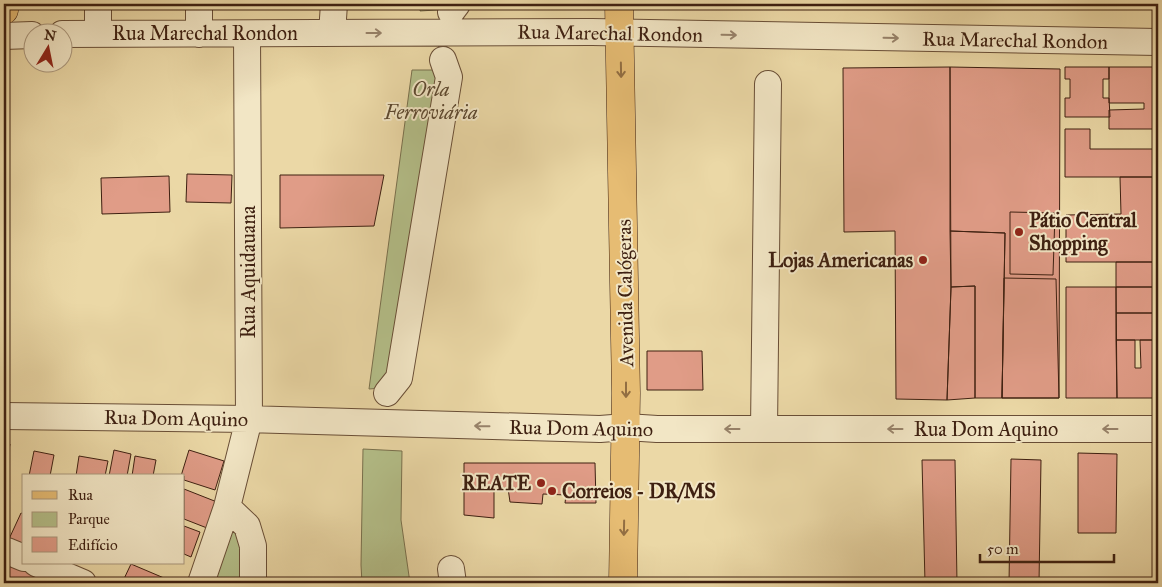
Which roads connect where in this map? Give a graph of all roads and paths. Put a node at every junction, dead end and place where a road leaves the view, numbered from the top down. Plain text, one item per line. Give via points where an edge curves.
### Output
1 (5, 4) edge
2 (98, 4) edge
3 (199, 4) edge
4 (334, 4) edge
5 (619, 4) edge
6 (4, 10) edge
7 (98, 33) junction
8 (332, 33) junction
9 (621, 33) junction
10 (72, 34) edge
11 (199, 34) junction
12 (247, 34) junction
13 (22, 35) edge
14 (4, 36) edge
15 (1158, 42) edge
16 (443, 60) dead end
17 (768, 84) dead end
18 (387, 393) dead end
19 (4, 416) edge
20 (250, 419) junction
21 (626, 427) junction
22 (764, 429) junction
23 (1158, 430) edge
24 (227, 507) junction
25 (38, 564) edge
26 (83, 583) edge
27 (201, 583) edge
28 (253, 583) edge
29 (623, 583) edge

1 - 6 main road
2 - 7 street
3 - 11 street
4 - 8 street
5 - 9 main road, Avenida Calógeras
7 - 10 street, Rua Marechal Rondon
7 - 11 street, Rua Marechal Rondon
8 -> 9 street, Rua Marechal Rondon
8 - 12 street, Rua Marechal Rondon
9 -> 15 street, Rua Marechal Rondon
9 -> 21 main road, Avenida Calógeras
11 - 12 street, Rua Marechal Rondon
12 - 20 street, Rua Aquidauana
13 - 14 street
16 - 18 street via 449,77 399,378
17 - 22 street
19 - 20 street, Rua Dom Aquino
21 -> 20 street, Rua Dom Aquino
20 - 24 street, Rua Aquidauana
22 -> 21 street, Rua Dom Aquino
21 -> 29 main road, Avenida Calógeras
23 -> 22 street, Rua Dom Aquino
24 - 27 street, Rua Aquidauana
24 - 28 street via 247,526 253,546
25 - 26 street

